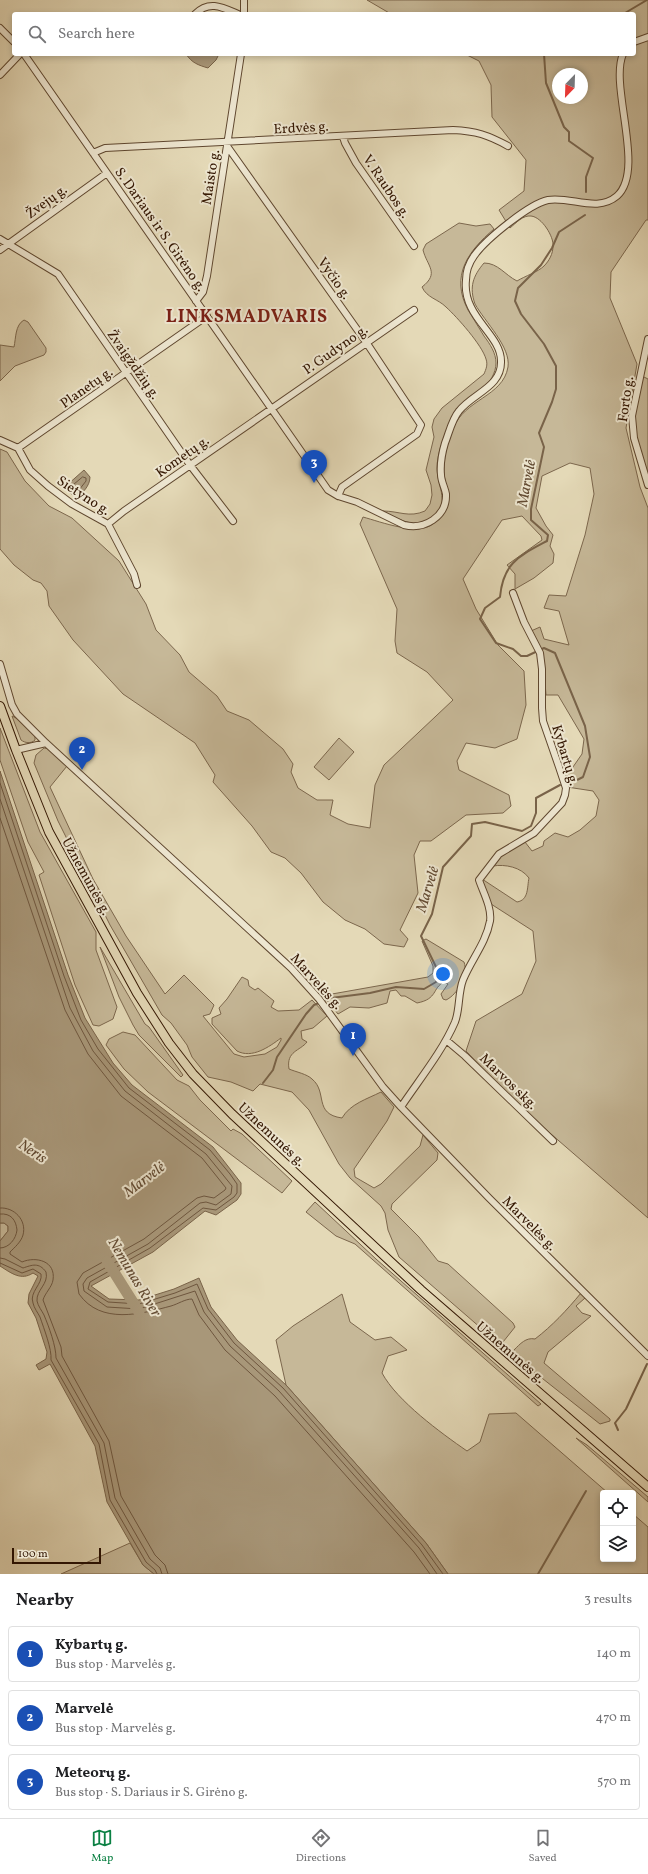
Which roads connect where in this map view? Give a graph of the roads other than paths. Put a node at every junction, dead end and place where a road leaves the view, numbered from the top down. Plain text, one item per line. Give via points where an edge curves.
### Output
1 (244, 0) edge
2 (197, 12) edge
3 (233, 12) edge
4 (244, 12) edge
5 (0, 28) edge
6 (648, 37) edge
7 (12, 40) edge
8 (636, 41) edge
9 (18, 56) edge
10 (25, 56) edge
11 (241, 56) edge
12 (622, 56) edge
13 (0, 75) edge
14 (344, 137) junction
15 (227, 144) junction
16 (508, 146) dead end
17 (94, 153) junction
18 (107, 173) junction
19 (0, 239) edge
20 (8, 244) junction
21 (414, 246) dead end
22 (0, 250) edge
23 (196, 301) junction
24 (414, 310) dead end
25 (207, 316) junction
26 (648, 339) edge
27 (366, 342) junction
28 (126, 374) junction
29 (271, 408) junction
30 (0, 440) edge
31 (18, 448) junction
32 (190, 465) junction
33 (648, 485) edge
34 (338, 496) junction
35 (232, 521) dead end
36 (108, 524) junction
37 (137, 585) dead end
38 (513, 593) dead end
39 (0, 664) edge
40 (0, 706) edge
41 (46, 743) junction
42 (16, 750) junction
43 (446, 1040) junction
44 (401, 1107) junction
45 (553, 1141) dead end
46 (648, 1356) edge
47 (648, 1488) edge

1 - 4 street
2 - 3 street via 206,5 216,5
5 - 7 street
6 - 8 street
9 - 13 street
10 - 17 street, S. Dariaus ir S. Girėno g.
11 - 15 street, Maisto g.
12 - 34 street, S. Dariaus ir S. Girėno g. via 619,76 626,127 627,165 621,192 611,200 598,204 550,200 537,204 489,238 470,263 466,281 470,304 497,345 501,362 499,374 493,384 463,407 455,417 442,459 441,475 446,493 442,510 433,521 412,527
14 - 15 street, Erdvės g.
14 - 16 street, Erdvės g. via 465,131 492,137
14 - 21 street, V. Raubos g. via 356,163
15 - 17 street, Erdvės g. via 105,148
15 - 23 street, Maisto g. via 206,282 203,292
15 - 27 street, Vyčio g.
17 - 18 street, S. Dariaus ir S. Girėno g.
18 - 20 street, Žvejų g.
18 - 23 street, S. Dariaus ir S. Girėno g.
19 - 20 street, Žvaigždžių g.
20 - 22 street, Žvejų g.
20 - 28 street, Žvaigždžių g. via 58,274
23 - 25 street, S. Dariaus ir S. Girėno g.
24 - 27 street, P. Gudyno g.
25 - 28 street, Planetų g.
25 - 29 street, S. Dariaus ir S. Girėno g.
26 - 33 street, Forto g. via 632,416 634,438
27 - 29 street, P. Gudyno g.
27 - 34 street, Vyčio g. via 421,425 417,434 342,487
28 - 31 street, Planetų g.
28 - 32 street, Žvaigždžių g.
29 - 32 street, Kometų g.
29 - 34 street, S. Dariaus ir S. Girėno g. via 323,484
30 - 31 street
31 - 36 street, Sietyno g. via 30,470 48,486 72,504
32 - 35 street, Žvaigždžių g.
32 - 36 street, Kometų g.
36 - 37 street, Sietyno g. via 134,574
38 - 43 street, Kybartų g. via 524,622 539,650 543,721 566,788 565,795 562,804 534,833 500,854 479,880 490,920 481,948 463,979 456,1020
39 - 41 street, Marvelės g. via 15,709
40 - 42 main road, Užnemunės g.
41 - 42 street
41 - 44 street, Marvelės g. via 291,968 325,1006 383,1087
42 - 47 main road, Užnemunės g. via 42,819 64,862 137,993 169,1043 193,1074 232,1114 421,1290
43 - 44 street, Kybartų g.
43 - 45 street, Marvos skg.
44 - 46 street, Marvelės g. via 494,1204

